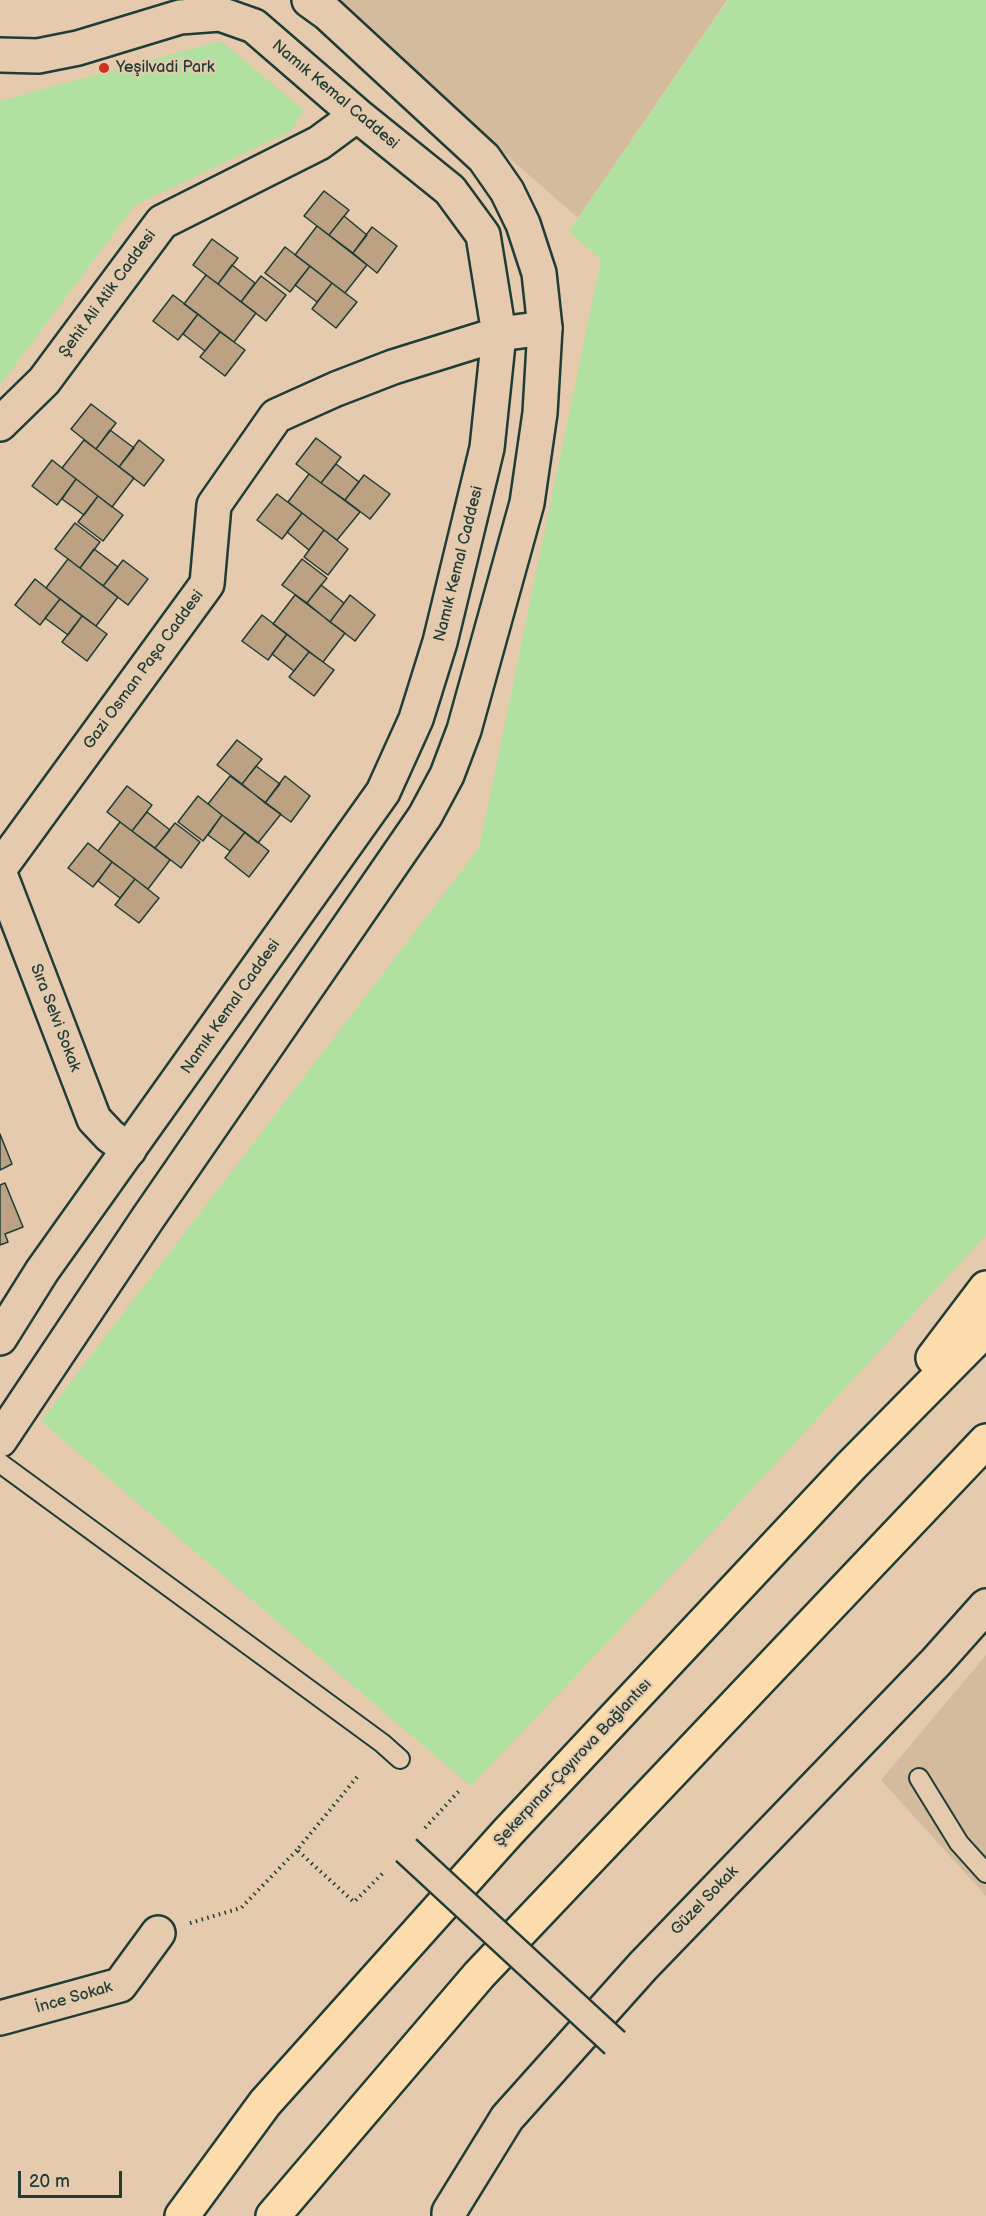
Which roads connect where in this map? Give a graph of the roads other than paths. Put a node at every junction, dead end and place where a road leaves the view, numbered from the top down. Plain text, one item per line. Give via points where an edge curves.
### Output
1 (309, 0) edge
2 (0, 55) edge
3 (357, 115) junction
4 (545, 328) junction
5 (499, 334) junction
6 (0, 424) edge
7 (0, 868) edge
8 (0, 874) edge
9 (129, 1150) junction
10 (986, 1288) edge
11 (986, 1329) edge
12 (0, 1338) edge
13 (0, 1440) edge
14 (986, 1441) edge
15 (0, 1463) edge
16 (851, 1466) junction
17 (986, 1606) edge
18 (400, 1759) dead end
19 (919, 1778) dead end
20 (406, 1850) dead end
21 (986, 1873) edge
22 (158, 1933) road end
23 (0, 2018) edge
24 (615, 2043) dead end
25 (182, 2216) edge
26 (273, 2216) edge
27 (449, 2216) edge

1 - 4 street via 484,158 524,224 539,273
2 - 3 street, Namık Kemal Caddesi via 38,56 180,17 220,14 254,26
3 - 5 street, Namık Kemal Caddesi via 450,190 483,235
3 - 6 street, Şehit Ali Atik Caddesi via 319,143 162,222 44,381
4 - 5 street, Gazi Osman Paşa Caddesi
4 - 13 street via 540,413 527,503 464,730 447,775 425,816
5 - 7 street, Gazi Osman Paşa Caddesi via 393,367 276,416 214,505 207,584
5 - 9 street, Namık Kemal Caddesi via 487,448 440,642 416,718 388,782
8 - 9 street, Sıra Selvi Sokak via 94,1119
9 - 12 street, Namık Kemal Caddesi via 42,1271
10 - 16 highway
11 - 16 highway, Şekerpınar-Çayırova Bağlantısı
14 - 26 highway via 479,1975
15 - 18 lane
16 - 25 highway, Şekerpınar-Çayırova Bağlantısı via 516,1824 265,2103
17 - 27 street, Güzel Sokak via 643,1966 507,2118
19 - 21 lane via 959,1843
20 - 24 street, bridge
22 - 23 street, İnce Sokak via 120,1985

